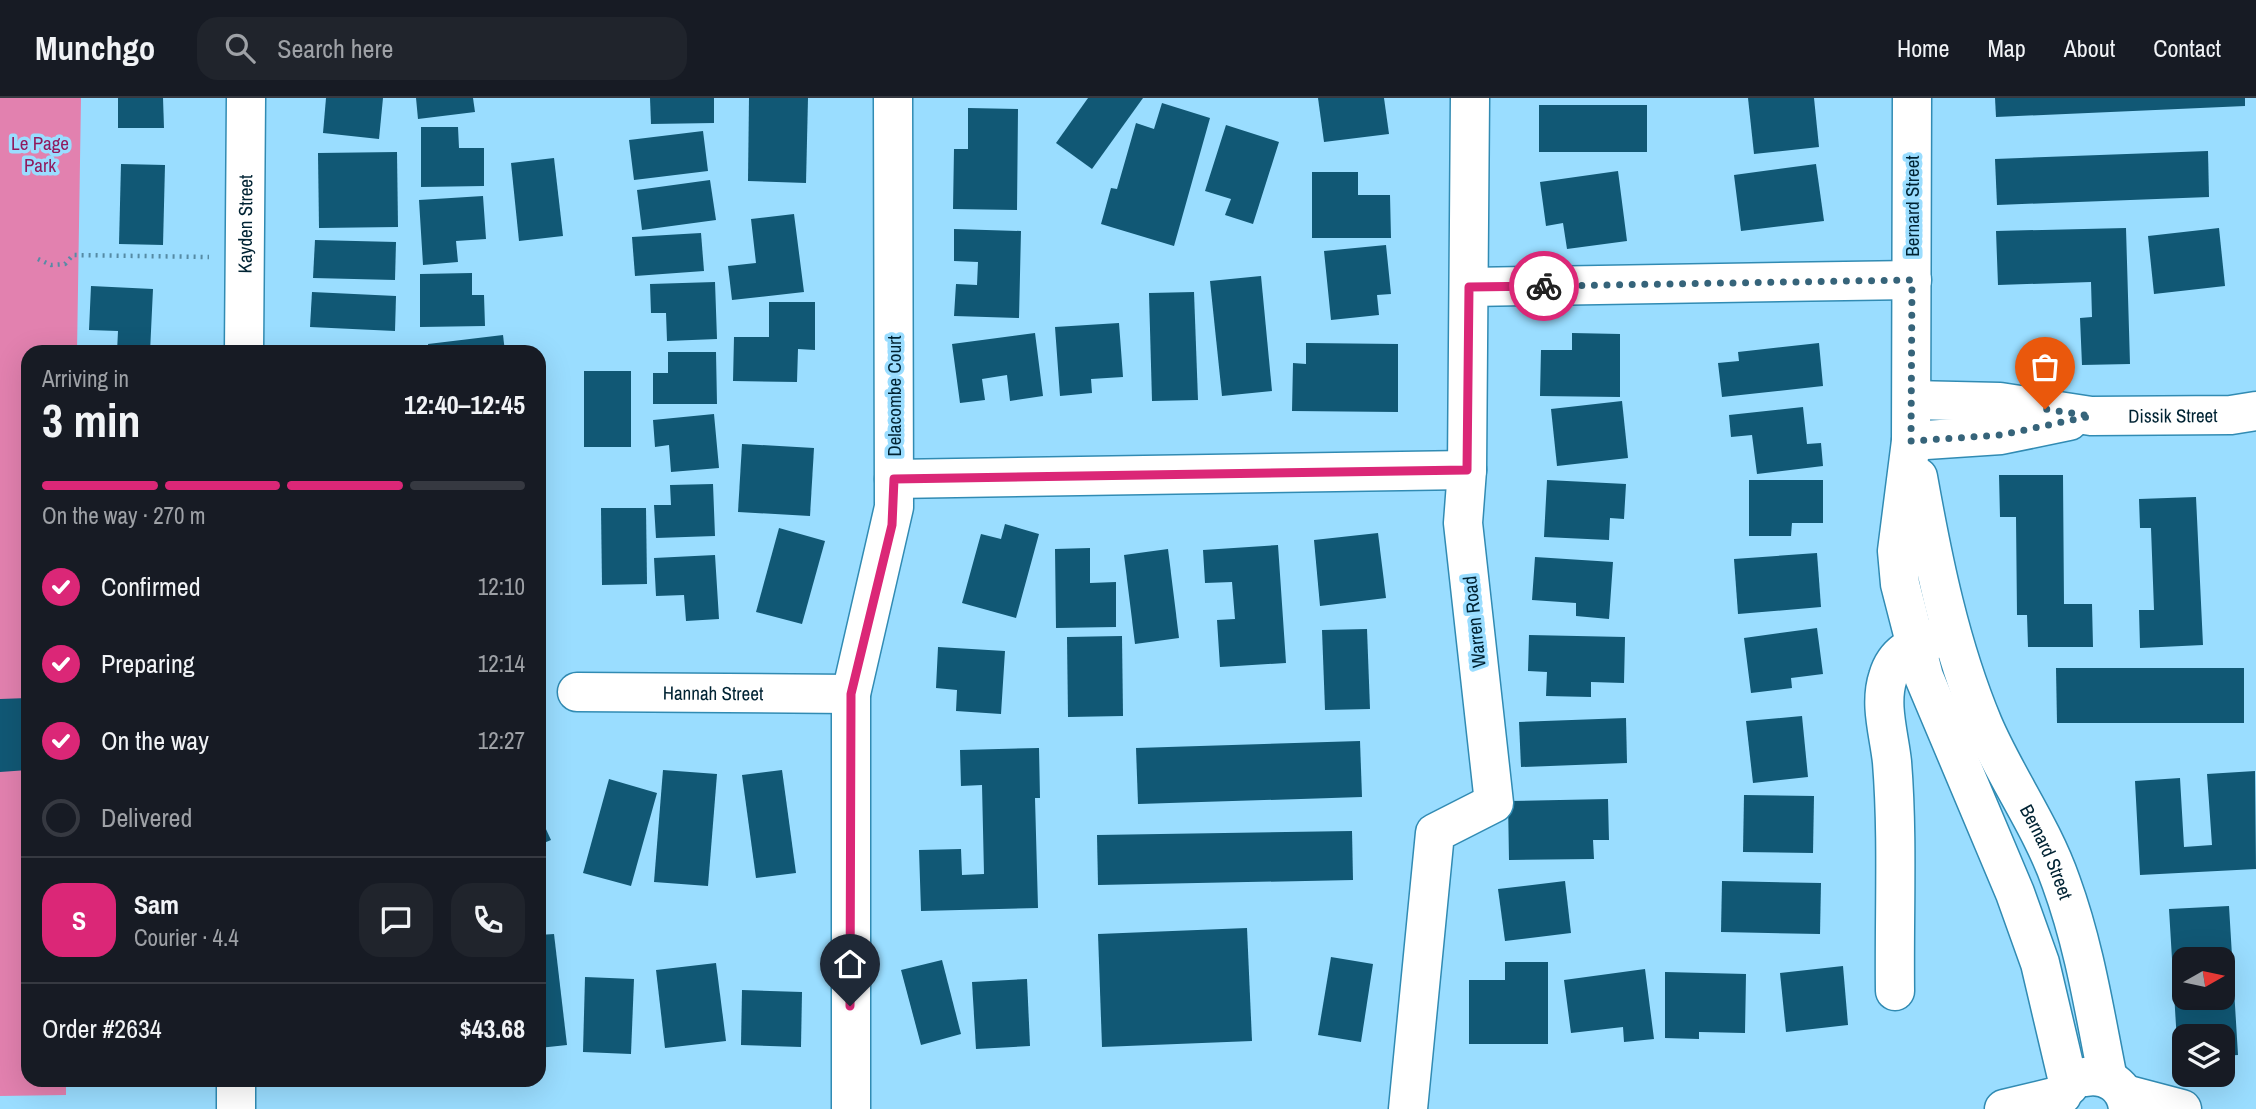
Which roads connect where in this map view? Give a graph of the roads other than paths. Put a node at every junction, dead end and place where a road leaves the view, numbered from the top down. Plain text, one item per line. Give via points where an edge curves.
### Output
1 (246, 98) edge
2 (893, 98) edge
3 (1470, 98) edge
4 (1912, 98) edge
5 (1912, 280) junction
6 (1469, 287) junction
7 (244, 345) edge
8 (1912, 400) junction
9 (2256, 411) edge
10 (2091, 416) junction
11 (1911, 441) junction
12 (1467, 470) junction
13 (894, 479) junction
14 (1952, 635) junction
15 (1919, 661) junction
16 (577, 692) dead end
17 (851, 694) junction
18 (1895, 991) dead end
19 (236, 1087) edge
20 (2120, 1094) edge
21 (2063, 1097) edge
22 (236, 1109) edge
23 (851, 1109) edge
24 (1408, 1109) edge
25 (2004, 1109) edge
26 (2182, 1109) edge

1 - 7 street, Kayden Street
2 - 13 street, Delacombe Court
3 - 6 street, Warren Road
4 - 5 street, Bernard Street
5 - 6 street
5 - 8 street, Bernard Street
6 - 12 street, Warren Road
8 - 10 street, Dissik Street via 2000,402
8 - 11 street, Bernard Street
9 - 10 street, Dissik Street
10 - 11 street, Dissik Street via 2001,435
11 - 14 street, Bernard Street
11 - 15 street, Bernard Street via 1897,551
12 - 13 street
12 - 24 street, Warren Road via 1463,523 1494,803 1435,834
13 - 17 street, Delacombe Court via 892,525
14 - 15 street
14 - 20 street, Bernard Street via 1983,724 2060,878 2083,947
15 - 18 street via 1892,762
15 - 21 street, Bernard Street via 2040,963
16 - 17 street, Hannah Street
17 - 23 street, Delacombe Court
19 - 22 street
20 - 21 street via 2087,1076
20 - 26 street
21 - 25 street

